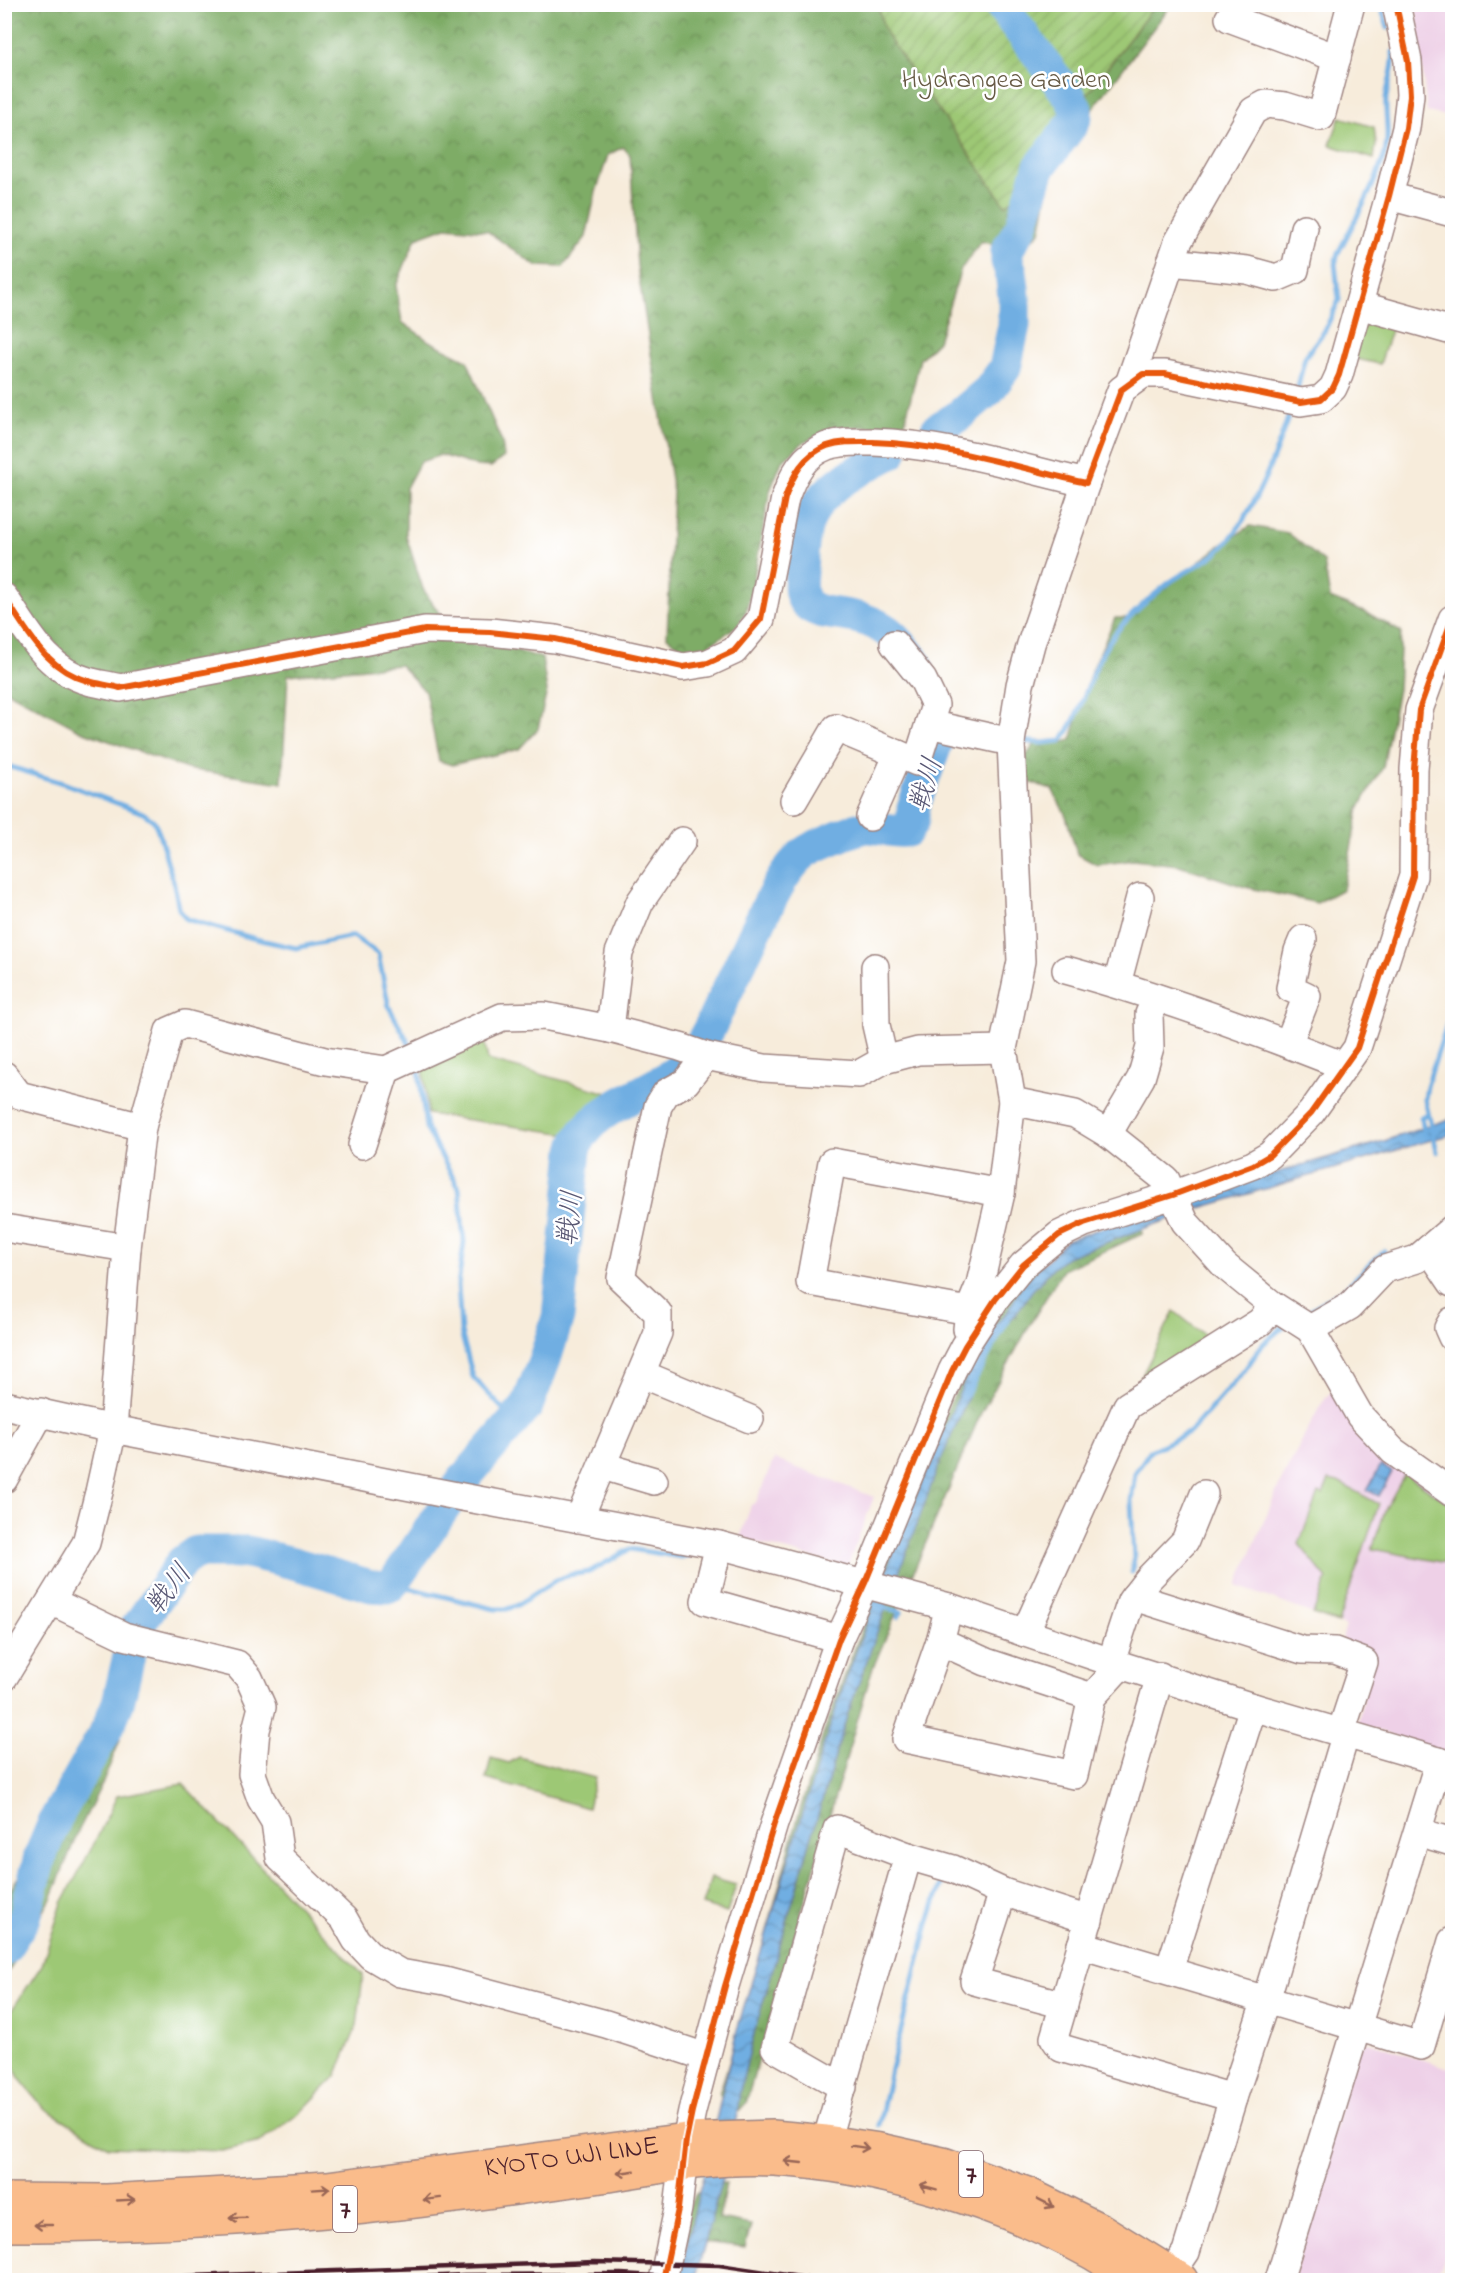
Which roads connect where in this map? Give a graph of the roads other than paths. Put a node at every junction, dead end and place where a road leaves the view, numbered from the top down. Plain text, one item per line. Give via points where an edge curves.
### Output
1 (1240, 4) edge
2 (1351, 4) edge
3 (1396, 4) edge
4 (1337, 58) junction
5 (1389, 196) junction
6 (1452, 213) edge
7 (1304, 228) dead end
8 (1171, 262) junction
9 (1359, 304) junction
10 (1452, 331) edge
11 (1130, 381) junction
12 (1086, 483) junction
13 (4, 597) edge
14 (1452, 619) edge
15 (894, 644) dead end
16 (937, 726) junction
17 (1011, 742) junction
18 (898, 754) junction
19 (794, 800) dead end
20 (870, 817) dead end
21 (682, 842) dead end
22 (1140, 897) dead end
23 (1296, 946) dead end
24 (875, 968) dead end
25 (1066, 970) dead end
26 (1118, 984) junction
27 (1157, 998) junction
28 (610, 1029) junction
29 (1288, 1044) junction
30 (1003, 1049) junction
31 (697, 1053) junction
32 (885, 1060) junction
33 (406, 1061) junction
34 (1344, 1066) junction
35 (4, 1076) edge
36 (1012, 1101) junction
37 (142, 1127) junction
38 (1108, 1134) junction
39 (362, 1145) dead end
40 (1001, 1193) junction
41 (1173, 1195) junction
42 (4, 1228) edge
43 (1452, 1229) edge
44 (127, 1248) junction
45 (1429, 1249) junction
46 (1452, 1283) edge
47 (1274, 1306) junction
48 (969, 1311) junction
49 (1452, 1321) edge
50 (1310, 1329) junction
51 (1452, 1337) edge
52 (965, 1346) junction
53 (642, 1374) junction
54 (4, 1405) edge
55 (41, 1412) junction
56 (750, 1419) dead end
57 (113, 1429) junction
58 (603, 1466) junction
59 (4, 1479) edge
60 (654, 1481) dead end
61 (1449, 1482) edge
62 (1204, 1494) dead end
63 (579, 1519) junction
64 (717, 1552) junction
65 (869, 1584) junction
66 (1134, 1597) junction
67 (51, 1601) junction
68 (950, 1607) junction
69 (1025, 1633) junction
70 (839, 1639) junction
71 (940, 1641) junction
72 (1116, 1664) junction
73 (4, 1677) edge
74 (1160, 1677) junction
75 (1092, 1697) junction
76 (1253, 1707) junction
77 (1343, 1733) junction
78 (1446, 1763) edge
79 (1418, 1832) junction
80 (1452, 1842) edge
81 (908, 1856) junction
82 (1003, 1892) junction
83 (1085, 1933) junction
84 (1452, 1941) edge
85 (1169, 1970) junction
86 (1266, 2000) junction
87 (1064, 2005) junction
88 (1358, 2027) junction
89 (706, 2056) junction
90 (843, 2087) junction
91 (1233, 2098) junction
92 (826, 2142) junction
93 (736, 2149) junction
94 (692, 2151) junction
95 (4, 2200) edge
96 (4, 2225) edge
97 (1176, 2277) edge
98 (663, 2280) edge
99 (1132, 2280) edge
100 (1279, 2280) edge

1 - 4 street via 1230,18
2 - 4 street
3 - 5 street via 1408,62 1410,95
4 - 8 street via 1321,117 1266,104 1253,111 1178,242
5 - 6 street
5 - 9 street
7 - 8 street via 1295,270 1276,278 1247,270
8 - 11 street
9 - 10 street
9 - 11 street via 1339,375 1321,399 1291,400 1165,374 1143,374
11 - 12 street via 1120,390
12 - 13 street via 933,448 859,442 827,447 802,463 785,498 761,618 734,651 708,663 683,667 555,639 425,630 120,688 86,681 56,667
12 - 17 street via 1031,644
14 - 34 street via 1419,710 1413,876 1357,1048
15 - 16 street via 923,680 935,705
16 - 17 street
16 - 18 street via 917,762
17 - 30 street via 1021,961
18 - 19 street via 836,728
18 - 20 street
21 - 28 street via 640,902 619,953
22 - 26 street
23 - 29 street via 1290,988 1306,996
24 - 32 street via 876,1025
25 - 26 street
26 - 27 street
27 - 29 street
27 - 38 street via 1149,1014 1150,1047 1141,1078
28 - 31 street
28 - 33 street via 544,1016 502,1017
29 - 34 street
30 - 32 street via 918,1050
30 - 36 street
31 - 32 street via 764,1068 859,1074
31 - 53 street via 686,1082 666,1093 658,1106 621,1278 658,1313 658,1333
33 - 37 street via 325,1061 185,1024 169,1031
33 - 39 street
34 - 41 street via 1311,1113 1270,1155 1253,1166
35 - 37 street via 19,1095
36 - 38 street via 1075,1114
36 - 40 street
37 - 44 street
38 - 41 street via 1166,1180
40 - 48 street via 980,1284
40 - 48 street via 832,1162 810,1282
41 - 47 street via 1185,1222 1225,1266
41 - 52 street via 1084,1223 1059,1235 1023,1265
42 - 44 street
43 - 45 street
44 - 57 street
45 - 46 street
45 - 50 street via 1417,1259 1385,1269 1350,1306
47 - 50 street
47 - 69 street via 1260,1322 1127,1406
48 - 52 street
49 - 51 street via 1448,1328
50 - 61 street via 1360,1416 1393,1451
52 - 65 street via 946,1384
53 - 56 street
53 - 58 street
54 - 55 street
55 - 57 street
55 - 59 street
57 - 63 street
57 - 67 street via 86,1543
58 - 60 street
58 - 63 street
62 - 66 street via 1185,1541
63 - 64 street
64 - 65 street
64 - 70 street via 705,1601
65 - 68 street
65 - 70 street
66 - 72 street
66 - 77 street via 1302,1650 1335,1651 1364,1662
67 - 73 street
67 - 89 street via 131,1638 237,1664 249,1678 262,1707 252,1774 275,1822 280,1858 344,1919 371,1956 400,1973 606,2024
68 - 69 street
68 - 71 street
69 - 72 street
70 - 89 street via 774,1824
71 - 75 street via 986,1662
71 - 75 street via 906,1739 1074,1775
72 - 74 street
72 - 75 street
74 - 76 street
74 - 83 street
76 - 77 street
76 - 85 street
77 - 78 street
77 - 86 street
78 - 79 street
79 - 80 street
79 - 88 street
81 - 82 street via 953,1869
81 - 90 street
81 - 90 street via 837,1829 775,2048
82 - 83 street
82 - 87 street via 974,1981
83 - 85 street
83 - 87 street
84 - 88 street via 1421,2046
85 - 86 street
86 - 88 street
86 - 91 street
87 - 91 street via 1054,2038 1061,2048
88 - 100 street
89 - 94 street
90 - 92 street
91 - 97 street
92 - 93 main road, KYOTO UJI LINE / 7 via 773,2137
92 -> 97 main road, KYOTO UJI LINE / 7 via 943,2164 1027,2194 1102,2231
93 - 94 main road, KYOTO UJI LINE / 7
99 -> 93 main road, KYOTO UJI LINE / 7 via 1092,2252 1060,2236 967,2198 895,2179
95 -> 94 main road, KYOTO UJI LINE / 7 via 107,2201 327,2188
94 -> 96 main road, KYOTO UJI LINE / 7 via 491,2192 256,2218
94 - 98 street

